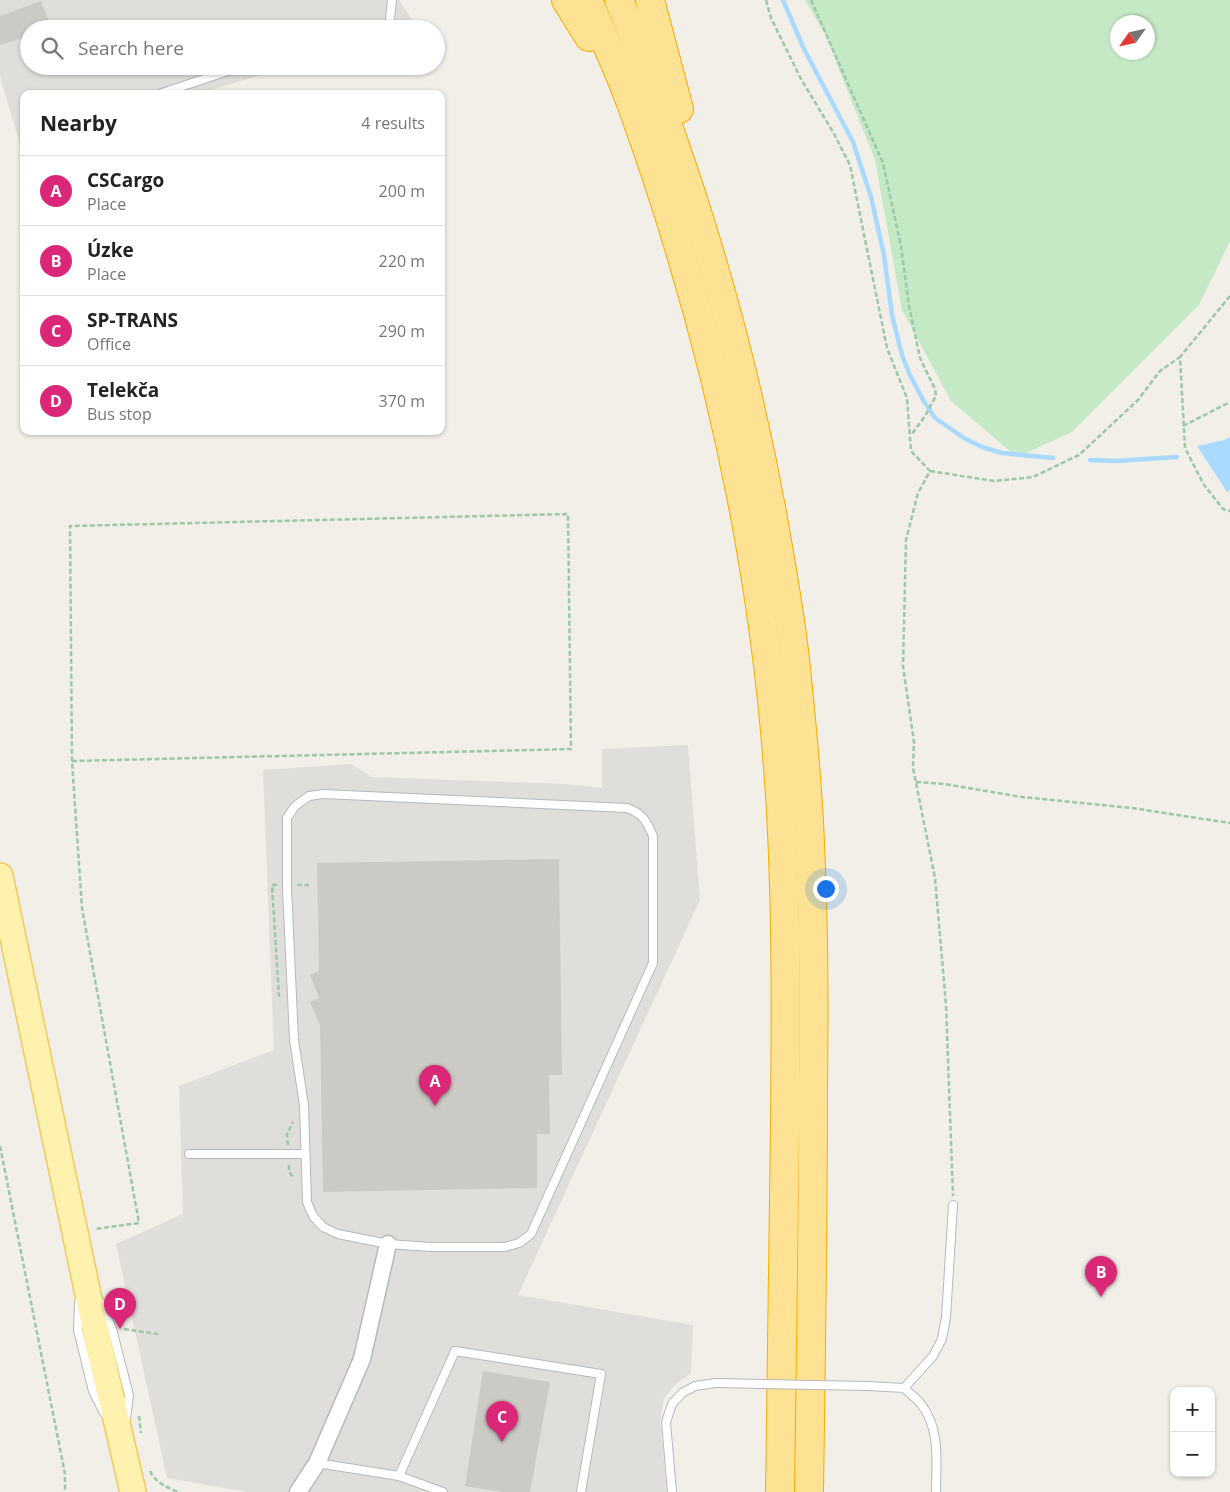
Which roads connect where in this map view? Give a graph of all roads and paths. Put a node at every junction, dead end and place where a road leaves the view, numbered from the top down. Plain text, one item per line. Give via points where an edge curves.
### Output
1 (392, 0) edge
2 (566, 0) edge
3 (588, 0) edge
4 (619, 0) edge
5 (650, 0) edge
6 (766, 0) edge
7 (811, 0) edge
8 (390, 20) edge
9 (216, 75) edge
10 (171, 90) edge
11 (630, 101) junction
12 (681, 163) junction
13 (1230, 296) edge
14 (1180, 358) junction
15 (1230, 402) edge
16 (1183, 426) junction
17 (911, 436) junction
18 (930, 471) junction
19 (1230, 512) edge
20 (72, 761) junction
21 (916, 782) junction
22 (1230, 824) edge
23 (0, 876) edge
24 (0, 1146) edge
25 (189, 1154) dead end
26 (305, 1154) junction
27 (953, 1205) joint
28 (75, 1231) junction
29 (388, 1244) junction
30 (120, 1329) dead end
31 (158, 1334) dead end
32 (904, 1388) junction
33 (317, 1463) junction
34 (149, 1470) dead end
35 (399, 1476) junction
36 (65, 1492) edge
37 (134, 1492) edge
38 (178, 1492) edge
39 (298, 1492) edge
40 (443, 1492) edge
41 (581, 1492) edge
42 (672, 1492) edge
43 (780, 1492) edge
44 (809, 1492) edge
45 (936, 1492) edge

1 - 8 lane
2 - 11 highway
3 - 11 highway
4 - 12 highway
5 - 12 highway via 682,122
6 - 17 path via 771,18 801,79 850,165 887,348 907,398
7 - 17 path via 883,163 920,358 935,389 936,396 926,416
9 - 10 lane
11 - 43 highway via 686,268 722,406 745,512 769,677 783,838 785,926
12 - 44 highway via 712,258 750,403 768,490 796,666 810,842 814,969
13 - 14 path
14 - 16 path
14 - 18 path via 1160,371 1138,400 1079,455 1033,477 994,481
15 - 16 path
16 - 19 path via 1185,448 1204,484 1223,509
17 - 18 path via 911,451
18 - 21 path via 918,493 906,540 903,666
20 - 20 path via 70,526 568,514 572,749
20 - 28 path via 82,908 139,1224
21 - 22 path via 1132,808
21 - 27 path via 935,878 946,1005
23 - 28 main road
24 - 36 path via 65,1474
25 - 26 lane
26 - 29 lane via 307,1202 323,1227 338,1234
26 - 29 lane via 304,1105 294,1040 287,888 287,818 295,806 309,796 323,794 627,808 638,812 653,836 653,963 531,1234 520,1243 505,1247
27 - 32 lane via 942,1339 933,1356
28 - 37 main road
29 - 33 street via 362,1359
30 - 31 path
32 - 42 lane, bridge via 716,1383 694,1386 672,1404 666,1422
32 - 45 lane via 921,1404 932,1424 937,1446
33 - 35 lane
33 - 39 street
34 - 38 path via 165,1487
35 - 40 lane
35 - 41 lane via 455,1351 601,1374

